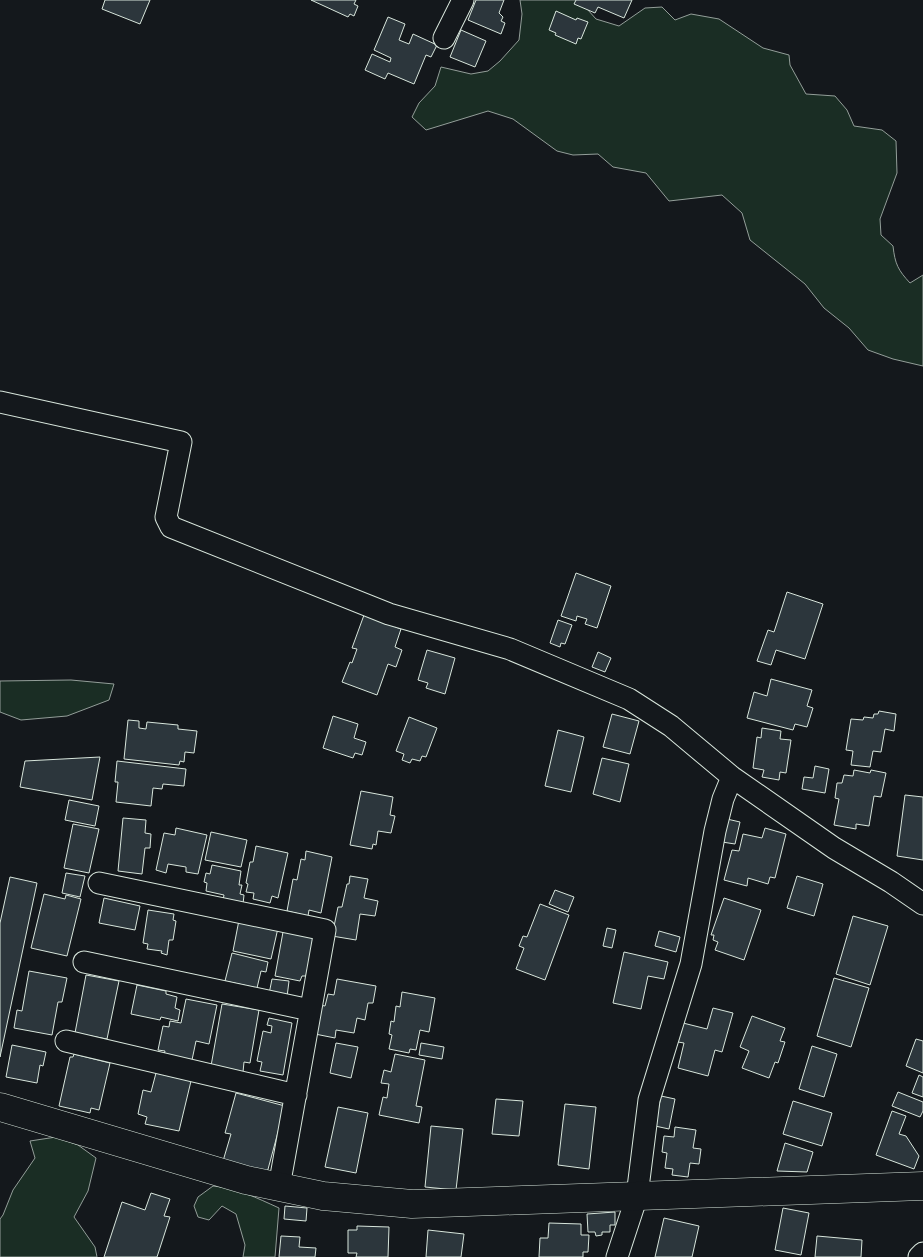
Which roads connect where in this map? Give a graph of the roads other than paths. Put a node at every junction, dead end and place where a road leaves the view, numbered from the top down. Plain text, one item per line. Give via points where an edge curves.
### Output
1 (463, 0) edge
2 (444, 38) dead end
3 (0, 402) edge
4 (732, 777) junction
5 (99, 883) dead end
6 (923, 904) edge
7 (84, 962) dead end
8 (310, 1010) junction
9 (66, 1041) dead end
10 (296, 1095) junction
11 (0, 1107) edge
12 (923, 1186) edge
13 (279, 1187) junction
14 (637, 1196) junction
15 (923, 1253) edge
16 (617, 1257) edge
17 (919, 1257) edge

1 - 2 street
3 - 4 street via 181,442 166,518 171,527 389,614 510,649 629,699 672,726
4 - 6 street via 834,848
4 - 14 street via 715,831 692,964 649,1100
5 - 8 street via 325,930
7 - 8 street
8 - 10 street
9 - 10 street
10 - 13 street
11 - 13 street
12 - 14 street
13 - 14 street via 323,1196 412,1204
14 - 16 street
15 - 17 street

